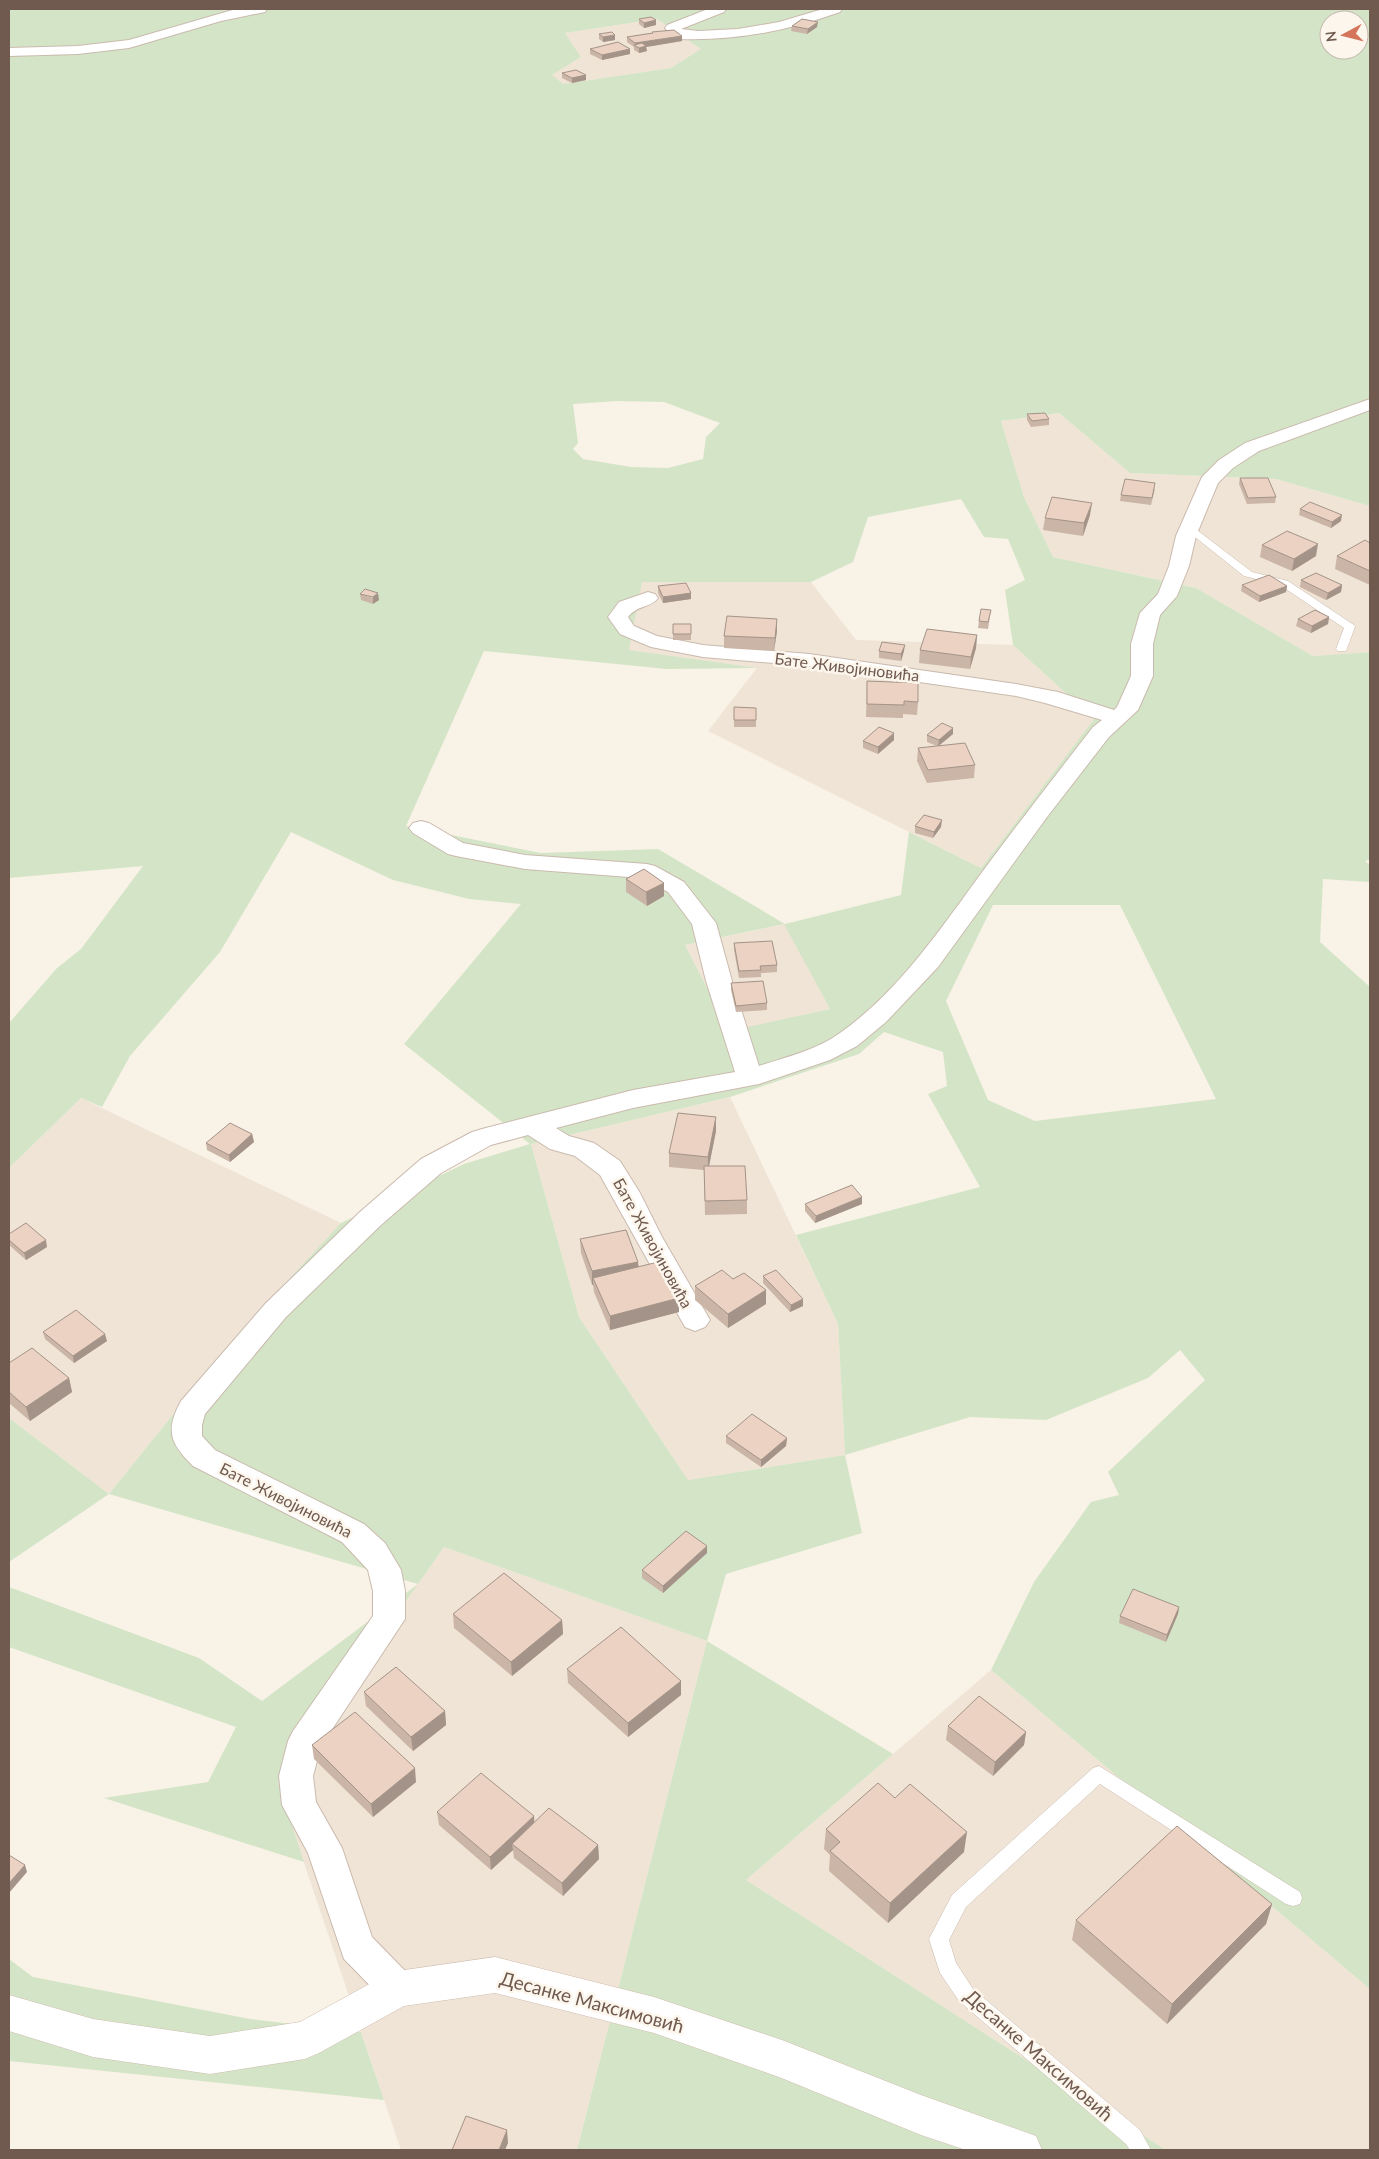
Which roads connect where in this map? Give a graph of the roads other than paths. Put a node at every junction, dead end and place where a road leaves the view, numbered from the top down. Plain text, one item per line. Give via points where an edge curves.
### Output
1 (260, 9) edge
2 (719, 9) edge
3 (835, 9) edge
4 (9, 52) edge
5 (1370, 404) edge
6 (1189, 527) junction
7 (648, 598) dead end
8 (1342, 649) dead end
9 (1118, 718) junction
10 (421, 828) dead end
11 (750, 1078) junction
12 (532, 1125) junction
13 (695, 1320) dead end
14 (1293, 1898) dead end
15 (398, 1989) junction
16 (9, 2013) edge
17 (1022, 2150) edge
18 (1141, 2150) edge

1 - 4 street via 195,22 144,40 93,49
2 - 3 street via 672,28 679,35 730,33 786,23
5 - 6 street, Бате Живојиновића via 1252,446 1209,481
6 - 8 lane via 1248,574 1284,583 1350,627
6 - 9 street, Бате Живојиновића via 1167,596 1150,612 1142,644 1142,676 1127,710
7 - 9 street, Бате Живојиновића via 626,606 618,617 628,630 651,641 703,651 809,660 1016,690 1067,701
9 - 11 street, Бате Живојиновића via 1100,732 930,962 877,1016 848,1040 821,1054
10 - 11 street via 456,849 525,862 648,872 676,887 704,923
11 - 12 street, Бате Живојиновића via 633,1100
12 - 13 street, Бате Живојиновића via 560,1143 584,1149 610,1168
12 - 15 street, Бате Живојиновића via 482,1138 431,1166 371,1218 276,1310 192,1409 185,1426 189,1443 204,1458 353,1533 371,1548 385,1568 390,1596 388,1619 305,1740 296,1776 299,1805 324,1848 358,1946
14 - 18 lane, Десанке Максимовић via 1099,1774 959,1901 939,1939 947,1967 966,1995 1132,2137
15 - 16 street, Десанке Максимовић via 305,2040 210,2055 93,2038
15 - 17 street, Десанке Максимовић via 495,1975 654,2015 782,2059 921,2115

